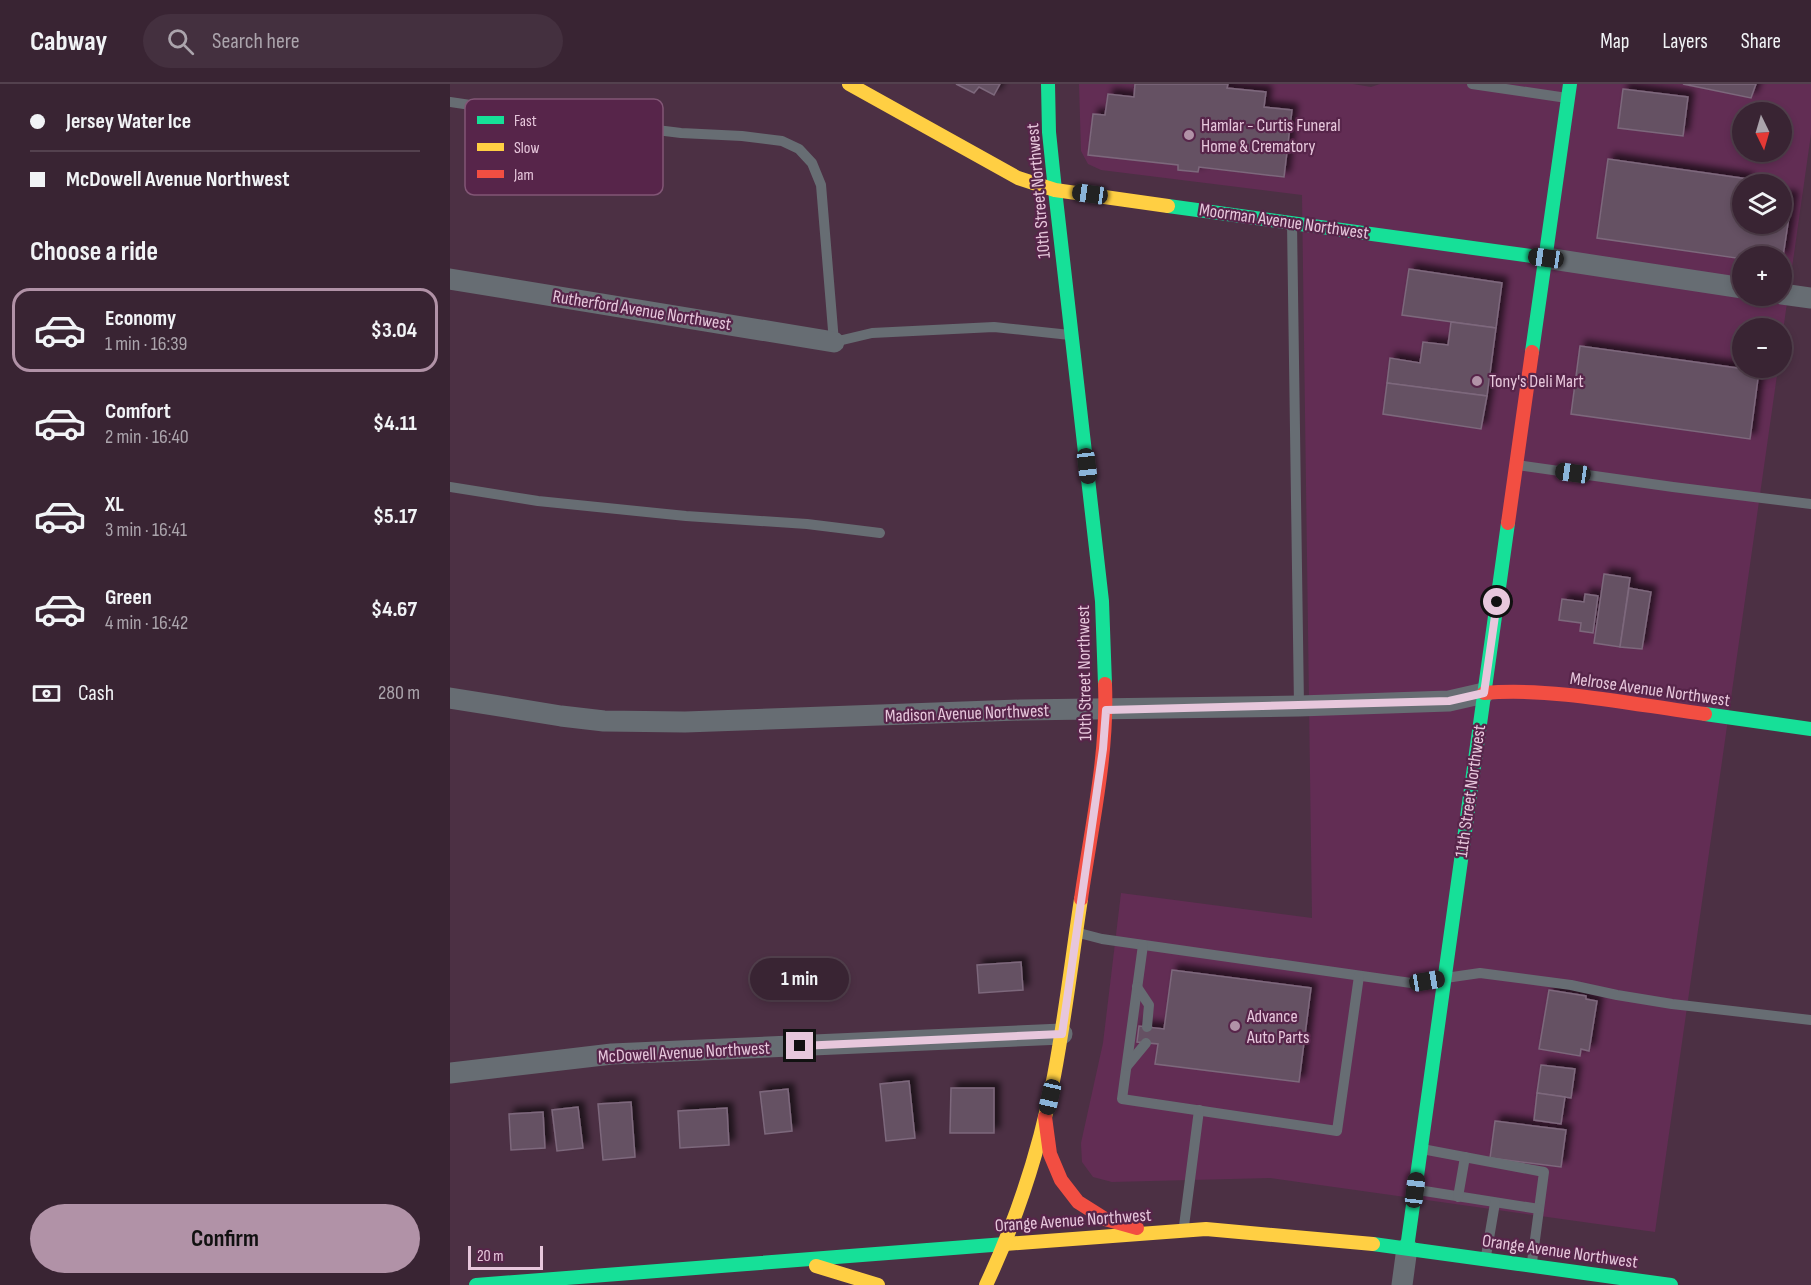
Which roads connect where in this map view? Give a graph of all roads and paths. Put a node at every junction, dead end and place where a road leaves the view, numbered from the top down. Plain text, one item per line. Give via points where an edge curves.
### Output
1 (849, 84) edge
2 (1048, 84) edge
3 (1472, 84) edge
4 (1570, 84) edge
5 (1568, 98) junction
6 (450, 102) edge
7 (465, 104) edge
8 (663, 130) edge
9 (1055, 190) junction
10 (1292, 222) junction
11 (1546, 258) junction
12 (450, 279) edge
13 (1732, 286) edge
14 (1792, 295) edge
15 (1811, 298) edge
16 (1070, 335) junction
17 (834, 342) junction
18 (1517, 465) junction
19 (450, 487) edge
20 (1811, 504) edge
21 (880, 533) dead end
22 (1484, 693) junction
23 (450, 698) edge
24 (1299, 706) junction
25 (1106, 710) junction
26 (1811, 729) edge
27 (1076, 932) junction
28 (1143, 945) junction
29 (1359, 976) junction
30 (1443, 978) junction
31 (1137, 987) junction
32 (1811, 1020) edge
33 (1147, 1027) dead end
34 (1062, 1034) junction
35 (1146, 1043) dead end
36 (1126, 1066) junction
37 (450, 1073) edge
38 (1199, 1110) junction
39 (1045, 1117) junction
40 (1420, 1149) junction
41 (1465, 1157) junction
42 (1415, 1190) junction
43 (1458, 1197) junction
44 (1495, 1203) junction
45 (1539, 1209) junction
46 (1184, 1231) junction
47 (1150, 1232) junction
48 (1005, 1244) junction
49 (1407, 1248) junction
50 (1485, 1259) junction
51 (791, 1260) junction
52 (1532, 1266) junction
53 (476, 1285) edge
54 (878, 1285) edge
55 (986, 1285) edge
56 (1402, 1285) edge
57 (1671, 1285) edge

1 - 9 main road, Moorman Avenue Northwest via 1017,178
2 - 9 main road, 10th Street Northwest
3 - 5 lane
4 - 5 main road, 11th Street Northwest
5 - 11 main road, 11th Street Northwest
6 - 7 lane
8 - 17 lane via 782,141 799,149 812,163 821,185
9 - 10 main road, Moorman Avenue Northwest
9 - 16 main road, 10th Street Northwest
10 - 11 main road, Moorman Avenue Northwest
10 - 24 lane
11 - 13 street, Moorman Avenue Northwest
11 - 18 main road, 11th Street Northwest
12 - 17 street, Rutherford Avenue Northwest
14 - 15 street
16 - 17 lane via 994,327 872,333
16 - 25 main road, 10th Street Northwest via 1102,601
18 - 20 lane
18 - 22 main road, 11th Street Northwest
19 - 21 lane via 538,501
22 - 24 street, Madison Avenue Northwest via 1449,701
22 - 26 main road, Melrose Avenue Northwest via 1548,693
22 - 30 main road, 11th Street Northwest
23 - 25 street, Madison Avenue Northwest via 604,721
24 - 25 street, Madison Avenue Northwest
25 - 27 main road, 10th Street Northwest
27 - 28 lane
27 - 34 main road, 10th Street Northwest
28 - 29 lane
28 - 31 lane
29 - 30 lane via 1411,983
29 - 38 lane via 1337,1131
30 - 32 lane via 1480,973 1672,1004
30 - 40 main road, 11th Street Northwest
31 - 33 lane via 1149,1005
31 - 36 lane
34 - 37 street, McDowell Avenue Northwest via 612,1054
34 - 39 main road, 10th Street Northwest
35 - 36 lane
36 - 38 lane via 1122,1099
38 - 46 lane
39 - 47 main road via 1050,1154 1061,1180 1078,1202 1105,1219
39 - 48 main road, 10th Street Northwest
40 - 41 lane
40 - 42 main road, 11th Street Northwest
41 - 43 lane
41 - 45 lane via 1544,1172
42 - 43 lane
42 - 49 main road, 11th Street Northwest
43 - 44 lane
44 - 45 lane
44 - 50 lane
45 - 52 lane
46 - 47 main road, Orange Avenue Northwest
46 - 49 main road, Orange Avenue Northwest via 1282,1233
47 - 48 main road, Orange Avenue Northwest
48 - 51 main road, Orange Avenue Northwest
48 - 55 main road, 10th Street Northwest
49 - 50 main road, Orange Avenue Northwest
49 - 56 street, 11th Street Northwest
50 - 52 main road, Orange Avenue Northwest
51 - 53 main road, Orange Avenue Northwest
51 - 54 main road
52 - 57 main road, Orange Avenue Northwest

